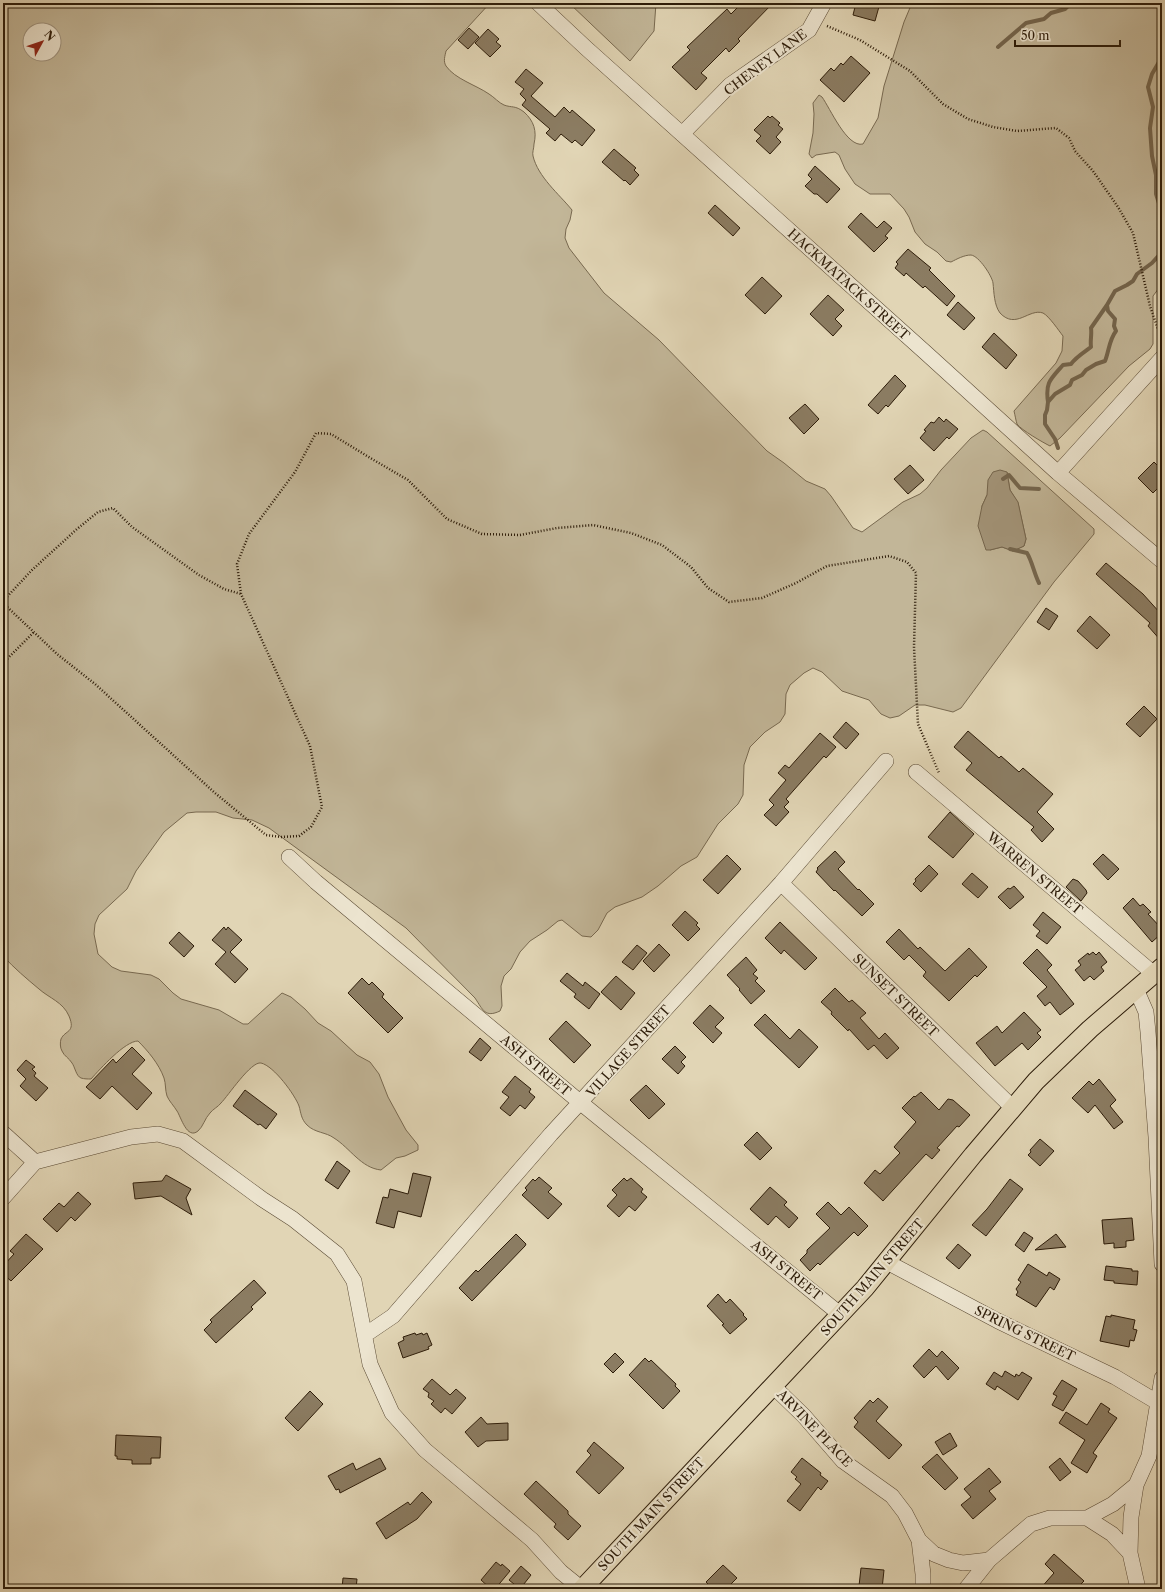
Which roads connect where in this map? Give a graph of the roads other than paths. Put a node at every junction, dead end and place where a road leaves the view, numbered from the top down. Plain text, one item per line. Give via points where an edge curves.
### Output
1 (538, 3) edge
2 (824, 3) edge
3 (682, 134) junction
4 (1162, 358) edge
5 (1058, 473) junction
6 (1162, 561) edge
7 (886, 761) dead end
8 (916, 772) dead end
9 (289, 858) dead end
10 (781, 883) junction
11 (1158, 971) edge
12 (1136, 989) junction
13 (581, 1103) junction
14 (1012, 1107) junction
15 (3, 1133) edge
16 (35, 1162) junction
17 (3, 1198) edge
18 (887, 1262) junction
19 (1162, 1264) edge
20 (841, 1315) junction
21 (365, 1335) junction
22 (1162, 1378) edge
23 (773, 1386) junction
24 (1161, 1404) edge
25 (1136, 1485) junction
26 (1087, 1518) junction
27 (920, 1540) junction
28 (1130, 1553) junction
29 (989, 1560) junction
30 (582, 1589) edge
31 (923, 1589) edge
32 (966, 1589) edge
33 (1138, 1589) edge

1 - 3 street, HACKMATACK STREET
2 - 3 street, CHENEY LANE via 809,30 730,85
3 - 5 street, HACKMATACK STREET
4 - 5 street
5 - 6 street, HACKMATACK STREET
7 - 10 street, VILLAGE STREET
8 - 11 street, WARREN STREET
9 - 13 street, ASH STREET
10 - 13 street, VILLAGE STREET
10 - 14 street, SUNSET STREET
11 - 12 main road, SOUTH MAIN STREET
12 - 14 main road, SOUTH MAIN STREET via 1068,1048
12 - 19 street via 1146,1012 1148,1032
13 - 20 street, ASH STREET
13 - 21 street, VILLAGE STREET via 393,1316
14 - 18 main road, SOUTH MAIN STREET
15 - 16 street
16 - 17 street
16 - 21 street via 131,1137 158,1134 184,1141 293,1219 337,1254 354,1281
18 - 20 main road, SOUTH MAIN STREET
18 - 24 street, SPRING STREET via 998,1321 1115,1377
20 - 23 main road, SOUTH MAIN STREET
21 - 30 street via 370,1364 392,1413 425,1450 532,1540 561,1572
22 - 24 street
23 - 27 street, ARVINE PLACE via 844,1461 892,1496 906,1513
23 - 30 main road, SOUTH MAIN STREET
24 - 25 street via 1149,1456
25 - 26 street via 1112,1504
25 - 28 street via 1131,1517
26 - 28 street via 1112,1534
26 - 29 street via 1050,1518 1031,1524
27 - 29 street, ARVINE PLACE via 934,1554 949,1560 963,1563
27 - 31 street, ARVINE PLACE
28 - 33 street
29 - 32 street

